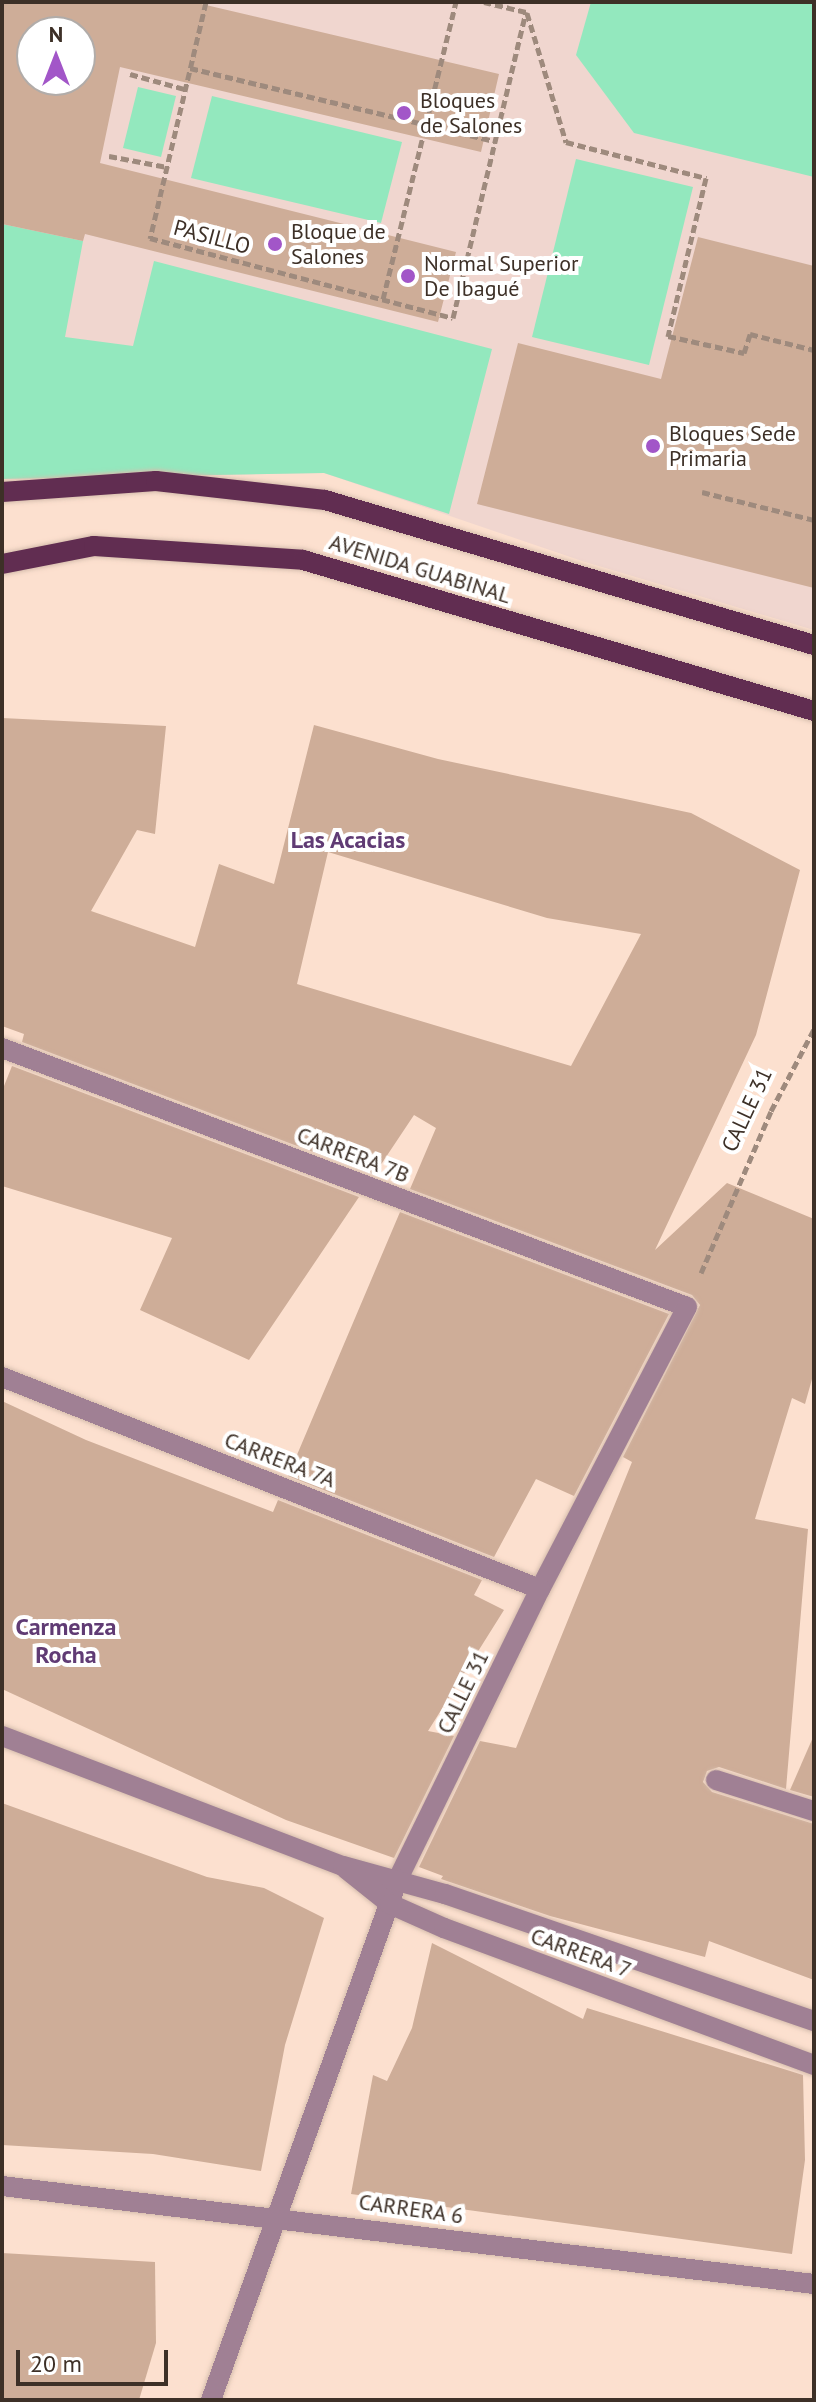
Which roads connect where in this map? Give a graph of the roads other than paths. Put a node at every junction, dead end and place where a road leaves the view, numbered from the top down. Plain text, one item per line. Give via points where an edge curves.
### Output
1 (2, 492) edge
2 (2, 564) edge
3 (814, 645) edge
4 (814, 711) edge
5 (2, 1048) edge
6 (687, 1307) joint
7 (2, 1377) edge
8 (540, 1589) junction
9 (2, 1736) edge
10 (716, 1780) dead end
11 (814, 1811) edge
12 (343, 1866) junction
13 (398, 1879) junction
14 (390, 1904) junction
15 (814, 2021) edge
16 (814, 2065) edge
17 (2, 2186) edge
18 (275, 2215) junction
19 (814, 2284) edge
20 (211, 2400) edge

1 - 3 main road, AVENIDA GUABINAL via 156,481 325,500
2 - 4 main road, AVENIDA GUABINAL via 94,546 303,560
5 - 6 street, CARRERA 7B
6 - 8 street, CALLE 31
7 - 8 street, CARRERA 7A
8 - 13 street, CALLE 31
9 - 12 street, CARRERA 7
10 - 11 street
12 - 13 street, CARRERA 7
12 - 14 street, CARRERA 7
13 - 14 street, CALLE 31
13 - 15 street, CARRERA 7
14 - 16 street, CARRERA 7
14 - 18 street, CALLE 31
17 - 18 street, CARRERA 6
18 - 19 street, CARRERA 6
18 - 20 street, CALLE 31

